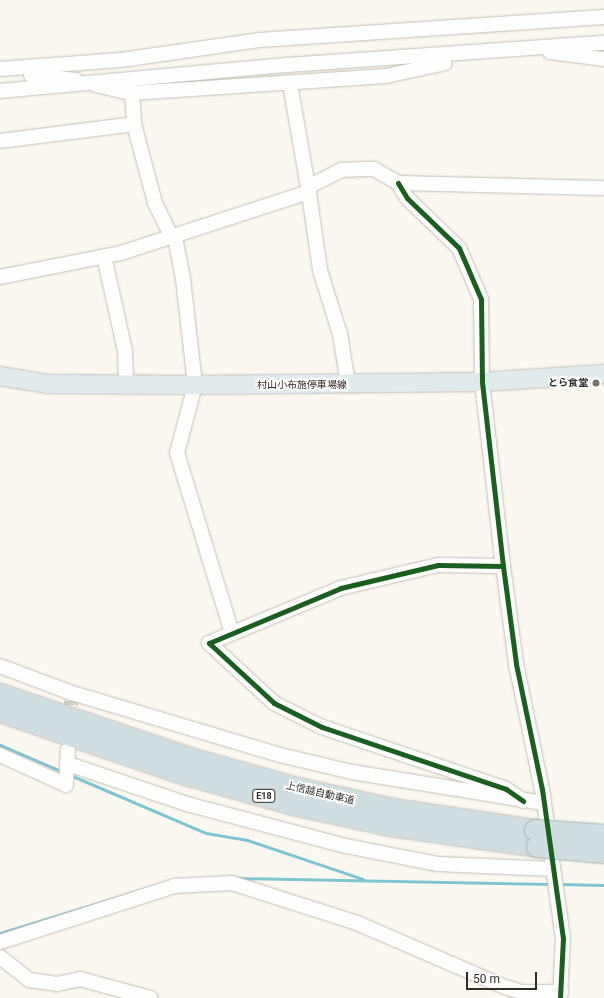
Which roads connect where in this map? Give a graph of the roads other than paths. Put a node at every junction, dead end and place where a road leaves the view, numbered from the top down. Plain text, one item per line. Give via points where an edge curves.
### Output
1 (604, 18) edge
2 (604, 43) edge
3 (536, 48) junction
4 (477, 54) junction
5 (604, 59) edge
6 (24, 68) junction
7 (0, 69) edge
8 (84, 82) junction
9 (290, 84) junction
10 (0, 91) edge
11 (132, 93) junction
12 (134, 124) junction
13 (0, 141) edge
14 (398, 183) junction
15 (604, 188) edge
16 (308, 189) junction
17 (174, 237) junction
18 (104, 256) junction
19 (0, 278) edge
20 (604, 374) edge
21 (0, 376) edge
22 (482, 382) junction
23 (126, 384) junction
24 (348, 384) junction
25 (195, 386) junction
26 (504, 566) junction
27 (232, 633) junction
28 (0, 666) edge
29 (0, 694) edge
30 (0, 711) edge
31 (0, 755) edge
32 (523, 801) junction
33 (544, 803) junction
34 (604, 836) edge
35 (536, 838) junction
36 (604, 852) edge
37 (554, 872) junction
38 (0, 942) edge
39 (0, 957) edge
40 (560, 995) edge
41 (151, 998) edge

1 - 6 street via 259,40 121,60
2 - 3 street
3 - 4 street
3 - 5 street
4 - 8 street
4 - 9 street via 386,76
6 - 7 street
6 - 8 street via 30,74
8 - 10 street
8 - 11 street
9 - 11 street
9 - 16 street
11 - 12 street
12 - 13 street
12 - 17 street via 155,203
14 - 15 street
14 - 16 street via 374,169 341,170
14 - 22 street via 407,198 459,248 481,299
16 - 17 street
16 - 24 street via 320,270 340,334
17 - 18 street
17 - 25 street via 183,279
18 - 19 street
18 - 23 street via 125,351
20 - 22 main road, 村山小布施停車場線
21 - 23 main road, 村山小布施停車場線 via 48,384
22 - 24 main road, 村山小布施停車場線
22 - 26 street
23 - 25 main road, 村山小布施停車場線
24 - 25 main road, 村山小布施停車場線
25 - 27 street via 177,453
26 - 27 street via 438,565 341,588
26 - 33 street via 516,664
27 - 32 street via 209,643 274,703 348,739 460,772 506,789
28 - 32 street via 71,697 280,755 352,772
29 - 35 highway, 上信越自動車道 / E18 via 183,756 293,787
30 - 35 highway, 上信越自動車道 / E18 via 185,774 293,804 397,826
31 - 37 street via 66,785 68,757 187,804 346,846 438,864
32 - 33 street
33 - 37 street
34 - 35 highway, 上信越自動車道 / E18, bridge
35 - 36 highway, 上信越自動車道 / E18, bridge
37 - 40 street via 563,938
38 - 40 street via 174,886 232,883 357,923 505,988
39 - 41 street via 28,980 57,984 80,979

